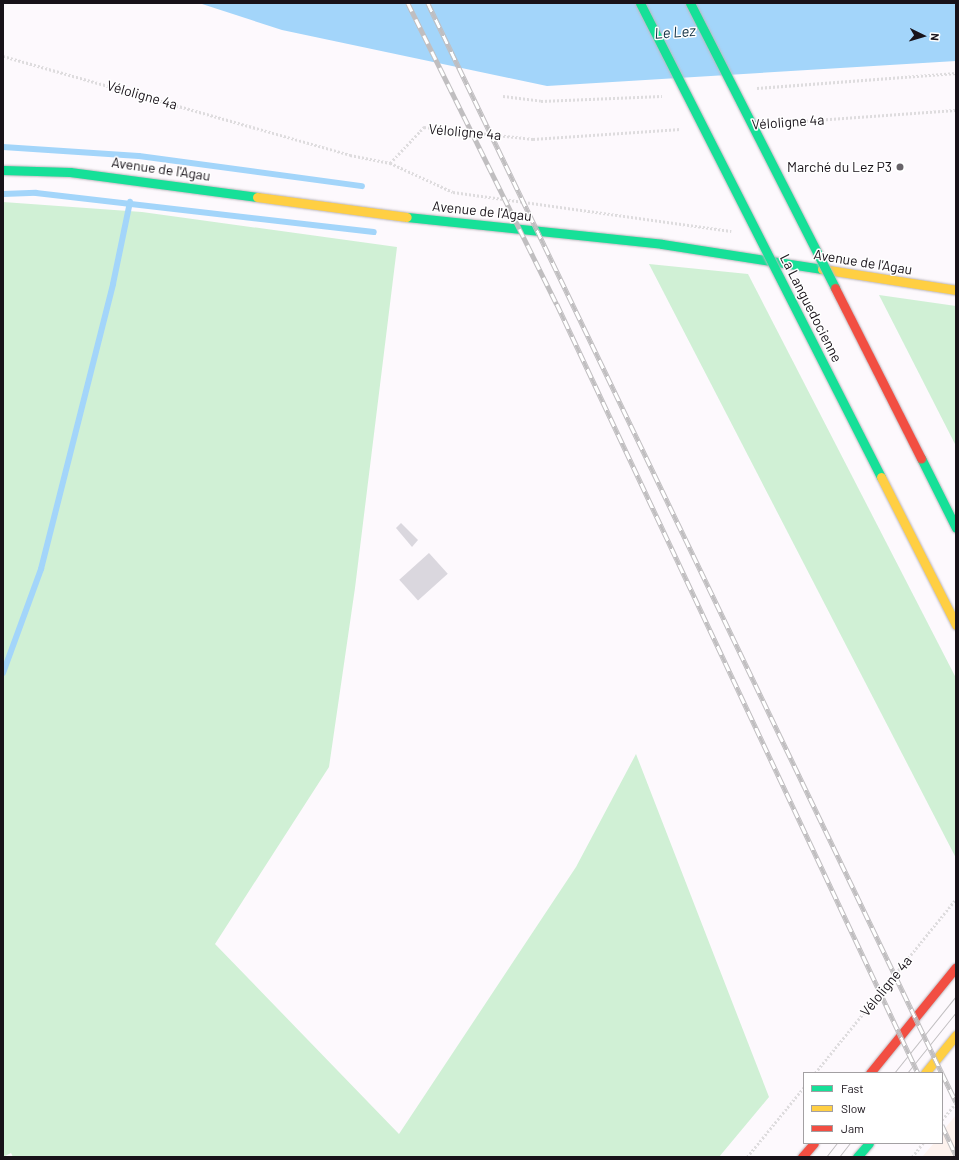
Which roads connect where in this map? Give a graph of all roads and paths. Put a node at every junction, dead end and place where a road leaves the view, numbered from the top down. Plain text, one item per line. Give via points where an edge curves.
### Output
1 (640, 3) edge
2 (690, 3) edge
3 (3, 56) edge
4 (956, 110) edge
5 (768, 123) dead end
6 (689, 128) dead end
7 (3, 170) edge
8 (956, 290) edge
9 (956, 528) edge
10 (956, 625) edge
11 (956, 899) edge
12 (956, 967) edge
13 (956, 1035) edge
14 (816, 1072) edge
15 (871, 1072) edge
16 (926, 1072) edge
17 (803, 1088) edge
18 (956, 1103) edge
19 (943, 1119) edge
20 (813, 1144) edge
21 (867, 1144) edge
22 (922, 1144) edge
23 (747, 1157) edge
24 (802, 1157) edge
25 (857, 1157) edge
26 (912, 1157) edge

1 - 10 main road, La Languedocienne, bridge
2 - 9 main road, bridge
3 - 6 path, Véloligne 4a via 350,155 390,163 424,127 533,139
4 - 5 path, Véloligne 4a
7 - 8 main road, Avenue de l'Agau via 70,172 408,217 662,244
11 - 14 path, Véloligne 4a
12 - 15 main road
13 - 16 main road
17 - 23 path
18 - 19 path
20 - 24 main road
21 - 25 main road
22 - 26 path

